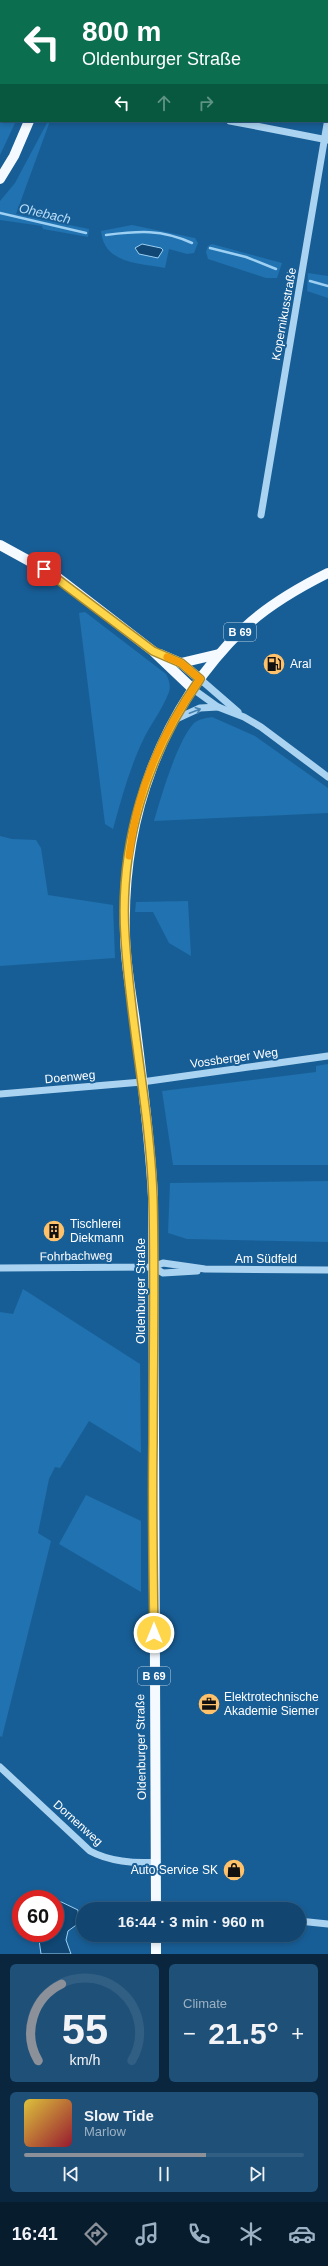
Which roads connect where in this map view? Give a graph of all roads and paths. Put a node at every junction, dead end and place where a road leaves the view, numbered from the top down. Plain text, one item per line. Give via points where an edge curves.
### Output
1 (29, 122) edge
2 (235, 122) edge
3 (328, 122) edge
4 (326, 140) edge
5 (0, 179) edge
6 (261, 514) dead end
7 (0, 545) edge
8 (328, 572) edge
9 (153, 651) junction
10 (219, 654) junction
11 (181, 663) junction
12 (200, 679) junction
13 (193, 689) junction
14 (218, 707) junction
15 (244, 717) junction
16 (174, 720) junction
17 (328, 777) edge
18 (328, 1056) edge
19 (142, 1082) junction
20 (0, 1094) edge
21 (153, 1267) junction
22 (0, 1268) edge
23 (328, 1270) edge
24 (0, 1767) edge
25 (156, 1862) junction
26 (156, 1902) edge
27 (306, 1922) edge
28 (328, 1924) edge
29 (156, 1942) edge
30 (156, 1954) edge

1 - 5 main road via 14,156
2 - 4 street
3 - 4 street, Kopernikusstraße
4 - 6 street, Kopernikusstraße
7 - 9 main road via 53,574
8 - 10 main road, B 69 via 264,612
9 - 11 main road
9 - 13 main road
10 - 11 main road, B 69
10 - 12 main road, B 69
11 - 12 main road
12 - 13 main road, Oldenburger Straße / B 69
12 - 15 street
13 - 14 street
13 - 16 main road, Oldenburger Straße / B 69
14 - 15 street
16 -> 14 street via 200,708
15 - 17 street
16 - 19 main road, Oldenburger Straße / B 69 via 144,788 130,840 126,872 124,935
18 - 19 street, Vossberger Weg
19 - 20 street, Doenweg
19 - 21 main road, Oldenburger Straße / B 69 via 151,1159
21 - 22 street, Fohrbachweg
21 - 23 street, Am Südfeld via 163,1263 205,1269
21 - 25 main road, Oldenburger Straße / B 69
24 - 25 street, Dornenweg via 90,1851 129,1862
25 - 26 main road, Oldenburger Straße / B 69
27 - 28 street
29 - 30 main road

